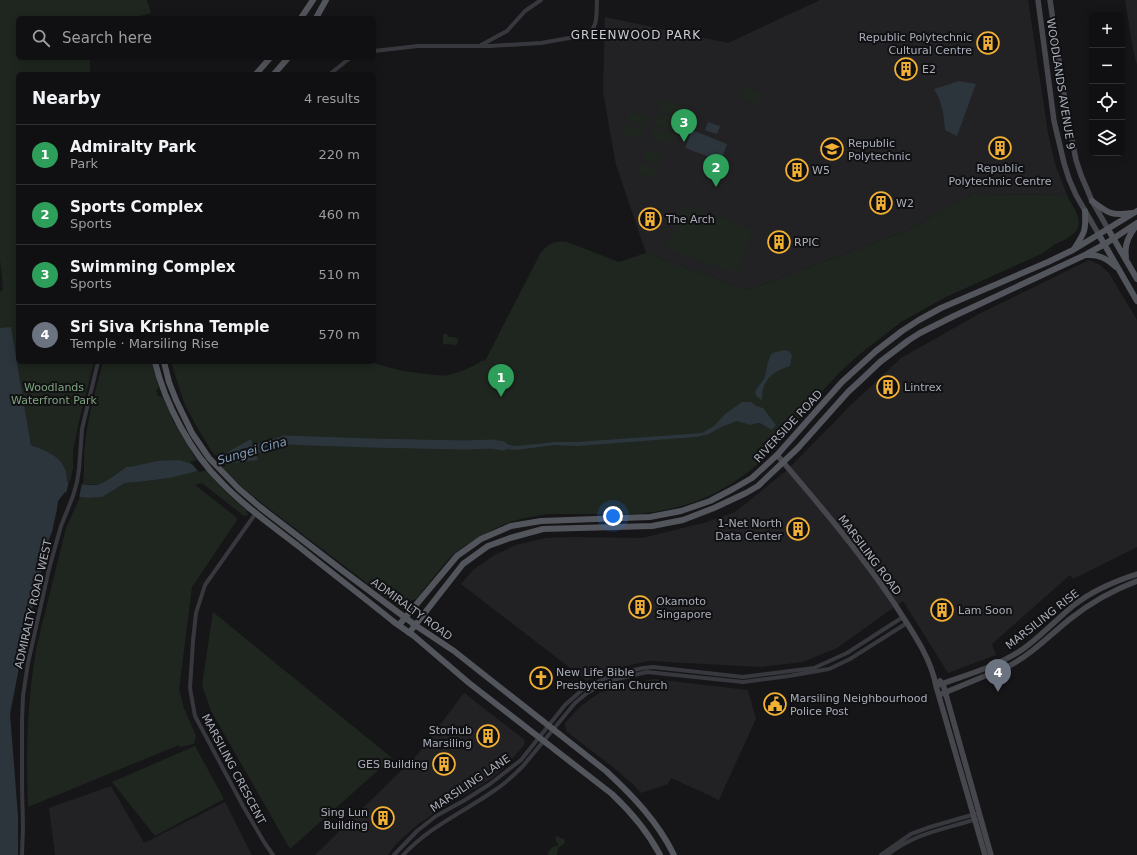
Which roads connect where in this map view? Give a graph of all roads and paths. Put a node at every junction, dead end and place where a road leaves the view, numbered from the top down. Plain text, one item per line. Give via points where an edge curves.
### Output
1 (313, 0) edge
2 (326, 0) edge
3 (541, 0) edge
4 (597, 0) edge
5 (1038, 0) edge
6 (1050, 0) edge
7 (302, 16) edge
8 (317, 16) edge
9 (479, 46) junction
10 (376, 51) edge
11 (268, 60) edge
12 (286, 60) edge
13 (348, 60) edge
14 (258, 72) edge
15 (276, 72) edge
16 (332, 72) edge
17 (1092, 201) junction
18 (1085, 211) junction
19 (1136, 212) edge
20 (1137, 224) edge
21 (1108, 229) junction
22 (1099, 235) junction
23 (1114, 239) junction
24 (1105, 244) junction
25 (1073, 250) junction
26 (1085, 255) junction
27 (1126, 262) junction
28 (1120, 271) junction
29 (1137, 279) edge
30 (1137, 301) edge
31 (98, 364) edge
32 (156, 364) edge
33 (164, 364) edge
34 (777, 455) junction
35 (783, 462) junction
36 (256, 513) junction
37 (1137, 574) edge
38 (1137, 581) edge
39 (405, 617) junction
40 (903, 617) junction
41 (907, 623) junction
42 (399, 625) junction
43 (415, 625) junction
44 (409, 633) junction
45 (673, 672) junction
46 (934, 676) junction
47 (943, 684) junction
48 (936, 686) junction
49 (945, 693) junction
50 (939, 695) junction
51 (551, 727) junction
52 (542, 738) junction
53 (977, 816) junction
54 (22, 855) edge
55 (272, 855) edge
56 (394, 855) edge
57 (403, 855) edge
58 (660, 855) edge
59 (674, 855) edge
60 (881, 855) edge
61 (887, 855) edge
62 (985, 855) edge
63 (991, 855) edge

1 - 7 main road
2 - 8 main road
3 - 9 street via 525,11 507,31
4 - 9 street via 595,25 586,36 541,43
5 - 18 street, WOODLANDS AVENUE 9 via 1054,121 1069,180
6 - 17 street, WOODLANDS AVENUE 9 via 1073,146 1081,176
9 - 10 street via 418,46
11 - 14 main road
12 - 15 main road
13 - 16 street
17 - 19 main road via 1111,214
17 - 21 street, WOODLANDS AVENUE 9
18 - 22 street, WOODLANDS AVENUE 9
18 - 25 main road via 1085,229
19 - 21 main road, RIVERSIDE ROAD
20 - 23 main road, RIVERSIDE ROAD
20 - 27 main road via 1126,242
21 - 22 main road, RIVERSIDE ROAD
21 - 23 main road
22 - 24 main road
22 - 25 main road, RIVERSIDE ROAD
23 - 24 main road, RIVERSIDE ROAD
23 - 27 main road
24 - 26 main road, RIVERSIDE ROAD
24 - 28 main road
25 - 34 main road, RIVERSIDE ROAD via 941,308 902,331 842,382
26 - 28 main road via 1093,254 1107,259
26 - 35 main road, RIVERSIDE ROAD via 954,316 909,340 880,362 848,392
27 - 29 main road
28 - 30 main road
31 - 54 street, ADMIRALTY ROAD WEST via 82,429 79,469 73,496 51,562 28,663 22,720
32 - 36 main road, ADMIRALTY ROAD via 169,402 201,460 221,483
33 - 39 main road, ADMIRALTY ROAD via 176,400 192,433 218,468 260,507
34 - 35 street, MARSILING ROAD
34 - 39 main road, RIVERSIDE ROAD via 752,478 710,501 681,511 650,517 541,521 512,526 481,539 457,556
35 - 40 street, MARSILING ROAD via 859,555
35 - 43 main road, RIVERSIDE ROAD via 758,486 746,493 683,520 652,526 543,529 488,546 463,564
36 - 42 main road, ADMIRALTY ROAD
36 - 55 street, MARSILING CRESCENT via 205,586 196,613 190,688 195,716
37 - 47 street, MARSILING RISE via 1097,591 1076,604 1024,648 1009,657
38 - 49 street, MARSILING RISE via 1099,598 1020,660
39 - 42 main road, RIVERSIDE ROAD
39 - 43 main road, ADMIRALTY ROAD
40 - 41 street, MARSILING ROAD
40 - 45 street, MARSILING LANE via 847,653 814,668 743,677
41 - 45 street, MARSILING LANE via 850,659 829,669 742,682
41 - 46 street, MARSILING ROAD
42 - 44 main road, ADMIRALTY ROAD
43 - 44 main road, RIVERSIDE ROAD
43 - 51 main road, ADMIRALTY ROAD via 454,651
44 - 52 main road, ADMIRALTY ROAD via 457,674
45 - 51 street, MARSILING LANE via 647,672 599,686 574,703
46 - 47 street, MARSILING ROAD
46 - 48 street, MARSILING ROAD
47 - 48 street, MARSILING RISE
47 - 49 street, MARSILING ROAD
48 - 50 street, MARSILING ROAD
49 - 50 street, MARSILING RISE
49 - 53 street, MARSILING ROAD
50 - 53 street, MARSILING ROAD
51 - 52 street, MARSILING LANE
51 - 59 main road, ADMIRALTY ROAD via 619,783 650,816
52 - 56 street, MARSILING LANE via 521,760 490,784 436,816 417,831
52 - 57 street, MARSILING LANE via 523,766 508,780 426,834
52 - 58 main road, ADMIRALTY ROAD via 624,805
53 - 60 street via 911,834
53 - 61 street via 914,838
53 - 62 street, MARSILING ROAD
53 - 63 street, MARSILING ROAD

